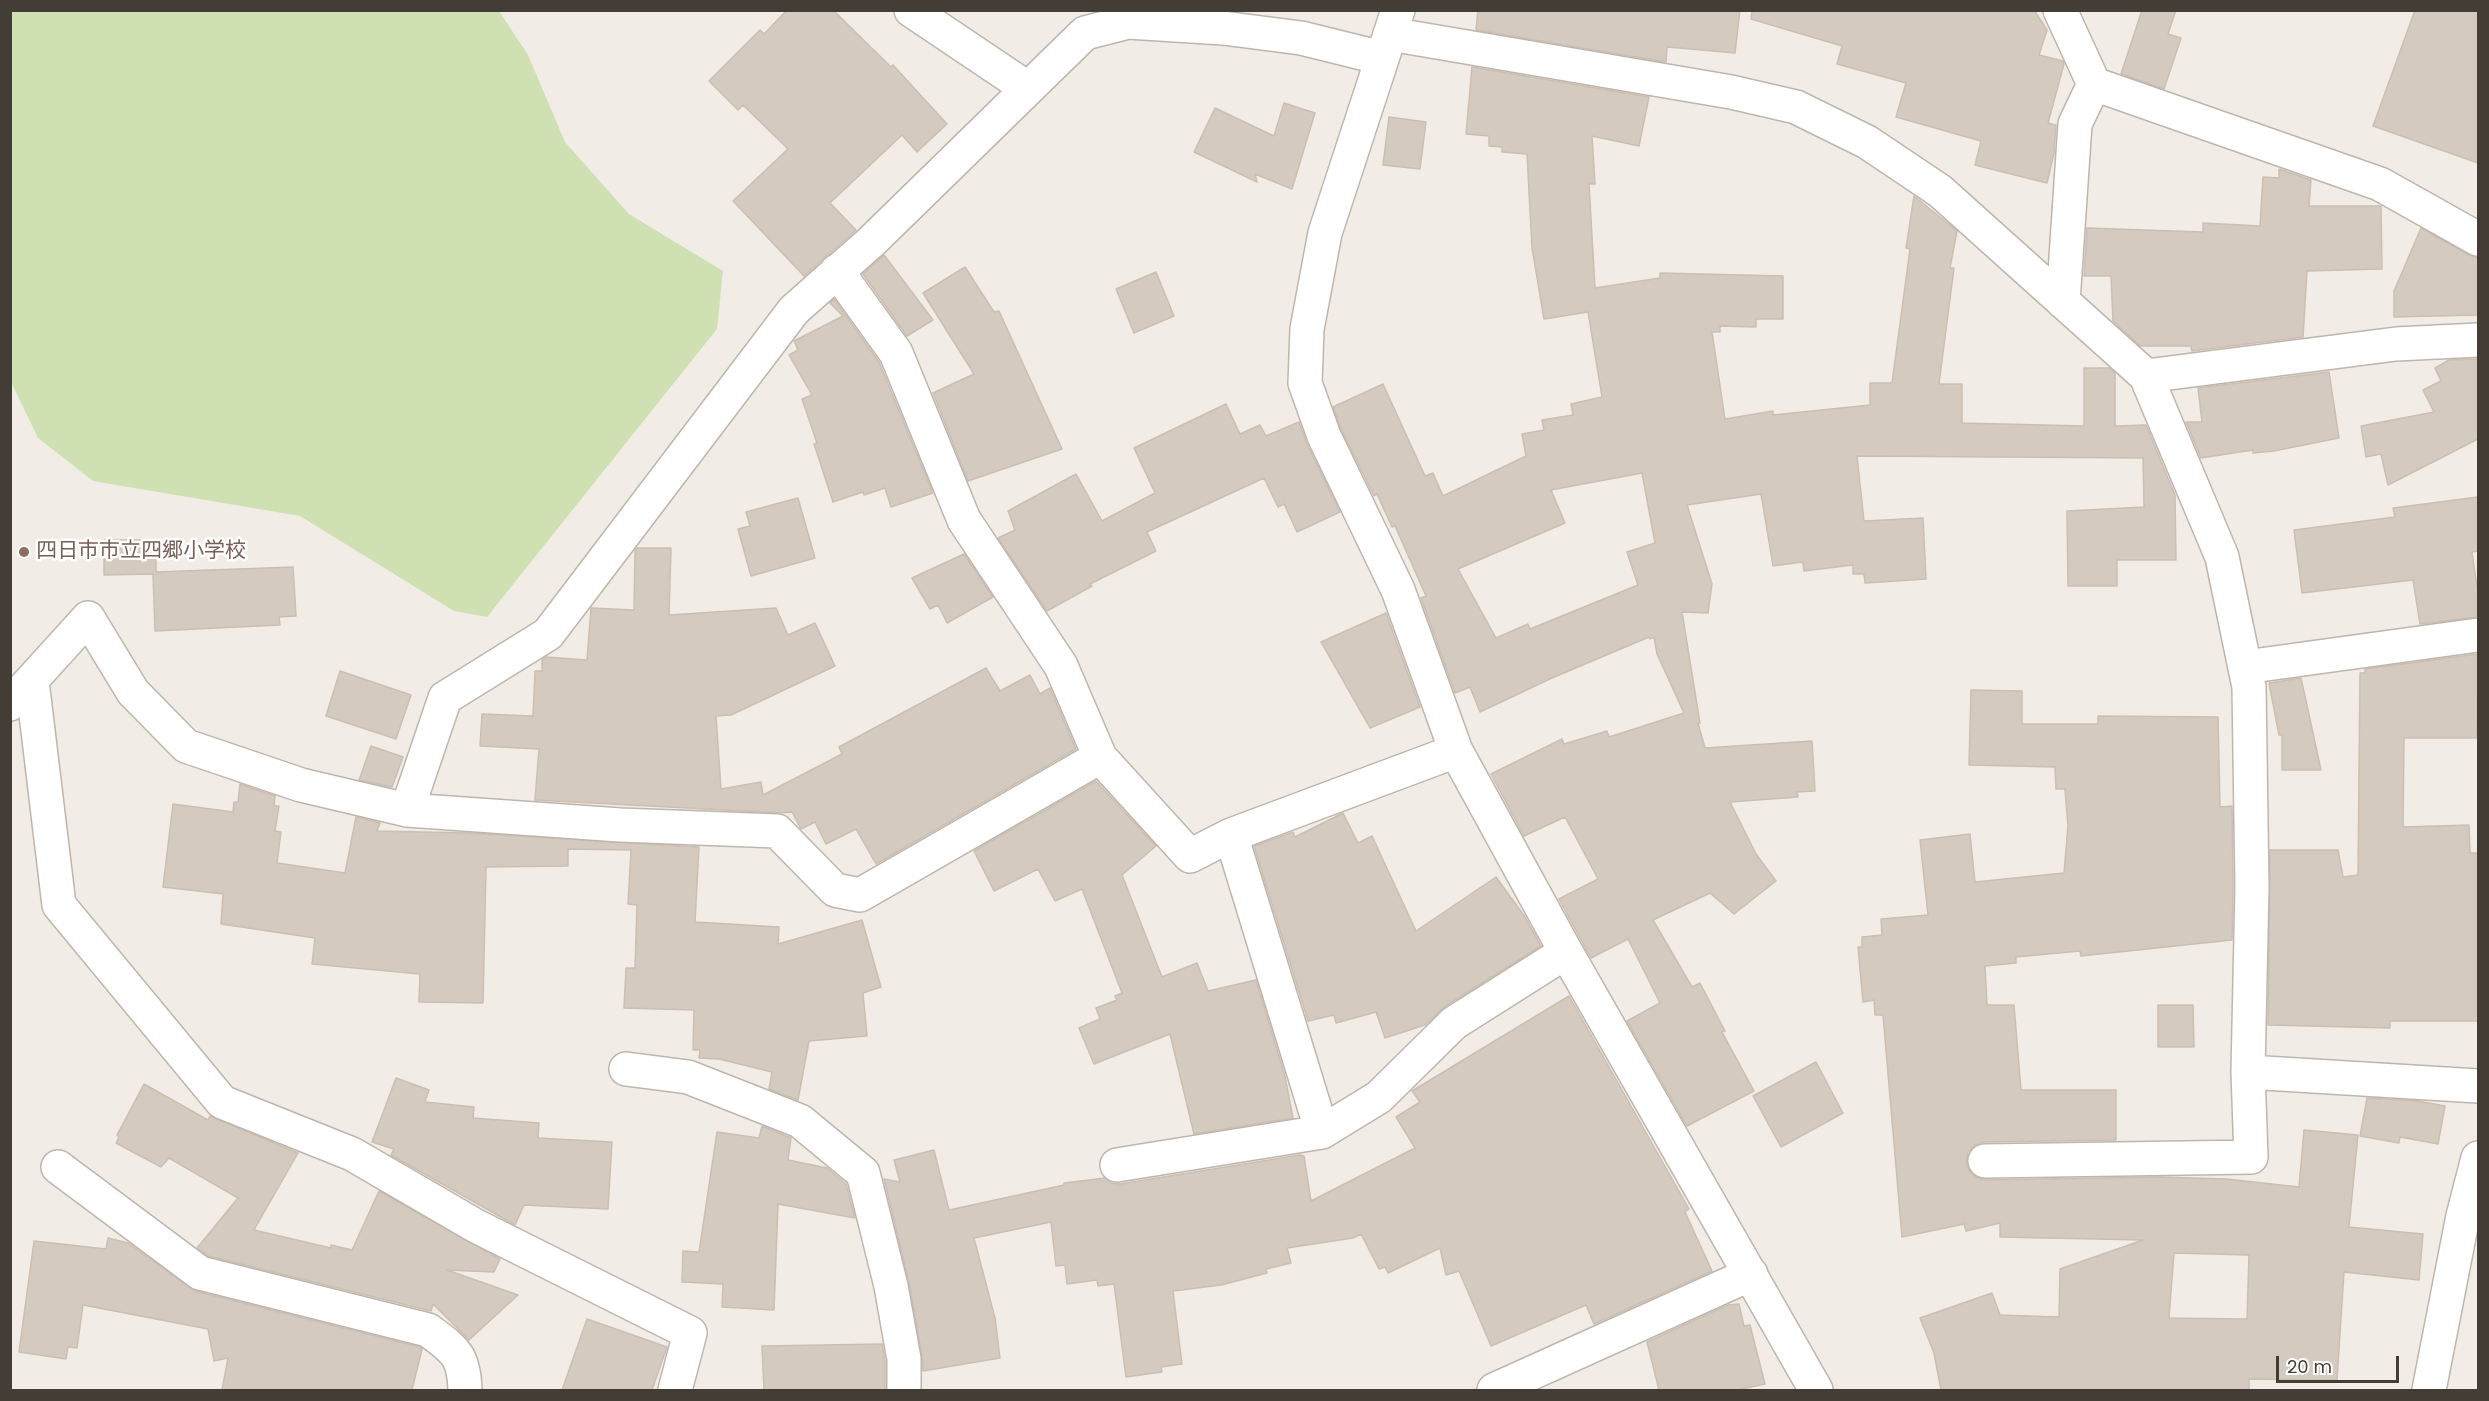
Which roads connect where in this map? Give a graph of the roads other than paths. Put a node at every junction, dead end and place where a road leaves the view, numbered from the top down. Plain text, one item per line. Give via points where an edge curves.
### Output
1 (911, 10) edge
2 (2060, 10) edge
3 (1390, 34) edge
4 (2094, 84) junction
5 (1027, 88) junction
6 (2478, 239) edge
7 (837, 271) junction
8 (2063, 302) junction
9 (2478, 340) edge
10 (2146, 376) junction
11 (2478, 635) edge
12 (2245, 667) junction
13 (21, 693) edge
14 (1456, 751) junction
15 (1100, 757) junction
16 (407, 810) junction
17 (1231, 835) junction
18 (1566, 952) junction
19 (626, 1069) dead end
20 (2248, 1072) junction
21 (2478, 1086) edge
22 (1322, 1132) junction
23 (2478, 1158) edge
24 (1985, 1161) dead end
25 (1118, 1165) dead end
26 (58, 1167) dead end
27 (1751, 1274) junction
28 (465, 1390) edge
29 (675, 1390) edge
30 (904, 1390) edge
31 (1494, 1390) edge
32 (1816, 1390) edge
33 (2429, 1390) edge

1 - 5 street
2 - 4 street
3 - 5 street via 1301,38 1128,22 1086,33
3 - 8 street via 1797,107 1867,141 1940,191
3 - 14 street via 1325,233 1307,329 1305,383 1324,436 1398,590
4 - 6 street via 2380,184
4 - 8 street via 2075,124
5 - 7 street
7 - 15 street via 896,353 964,519 1061,666
7 - 16 street via 794,310 548,634 445,698
8 - 10 street
9 - 10 street via 2396,344
10 - 12 street via 2222,557
11 - 12 street
12 - 20 street via 2249,687 2252,887
13 - 16 street via 88,618 133,693 186,746 301,785
13 - 29 street via 59,905 222,1102 352,1154 476,1226 690,1333
14 - 17 street
14 - 18 street
15 - 16 street via 860,895 835,890 777,831
15 - 17 street via 1190,856
17 - 22 street
18 - 22 street via 1454,1023 1379,1097
18 - 27 street
19 - 30 street via 688,1077 800,1121 863,1173 891,1286 904,1359
20 - 21 street
20 - 24 street via 2251,1157
22 - 25 street
23 - 33 street
26 - 28 street via 200,1273 428,1330 454,1349 464,1370
27 - 31 street
27 - 32 street

